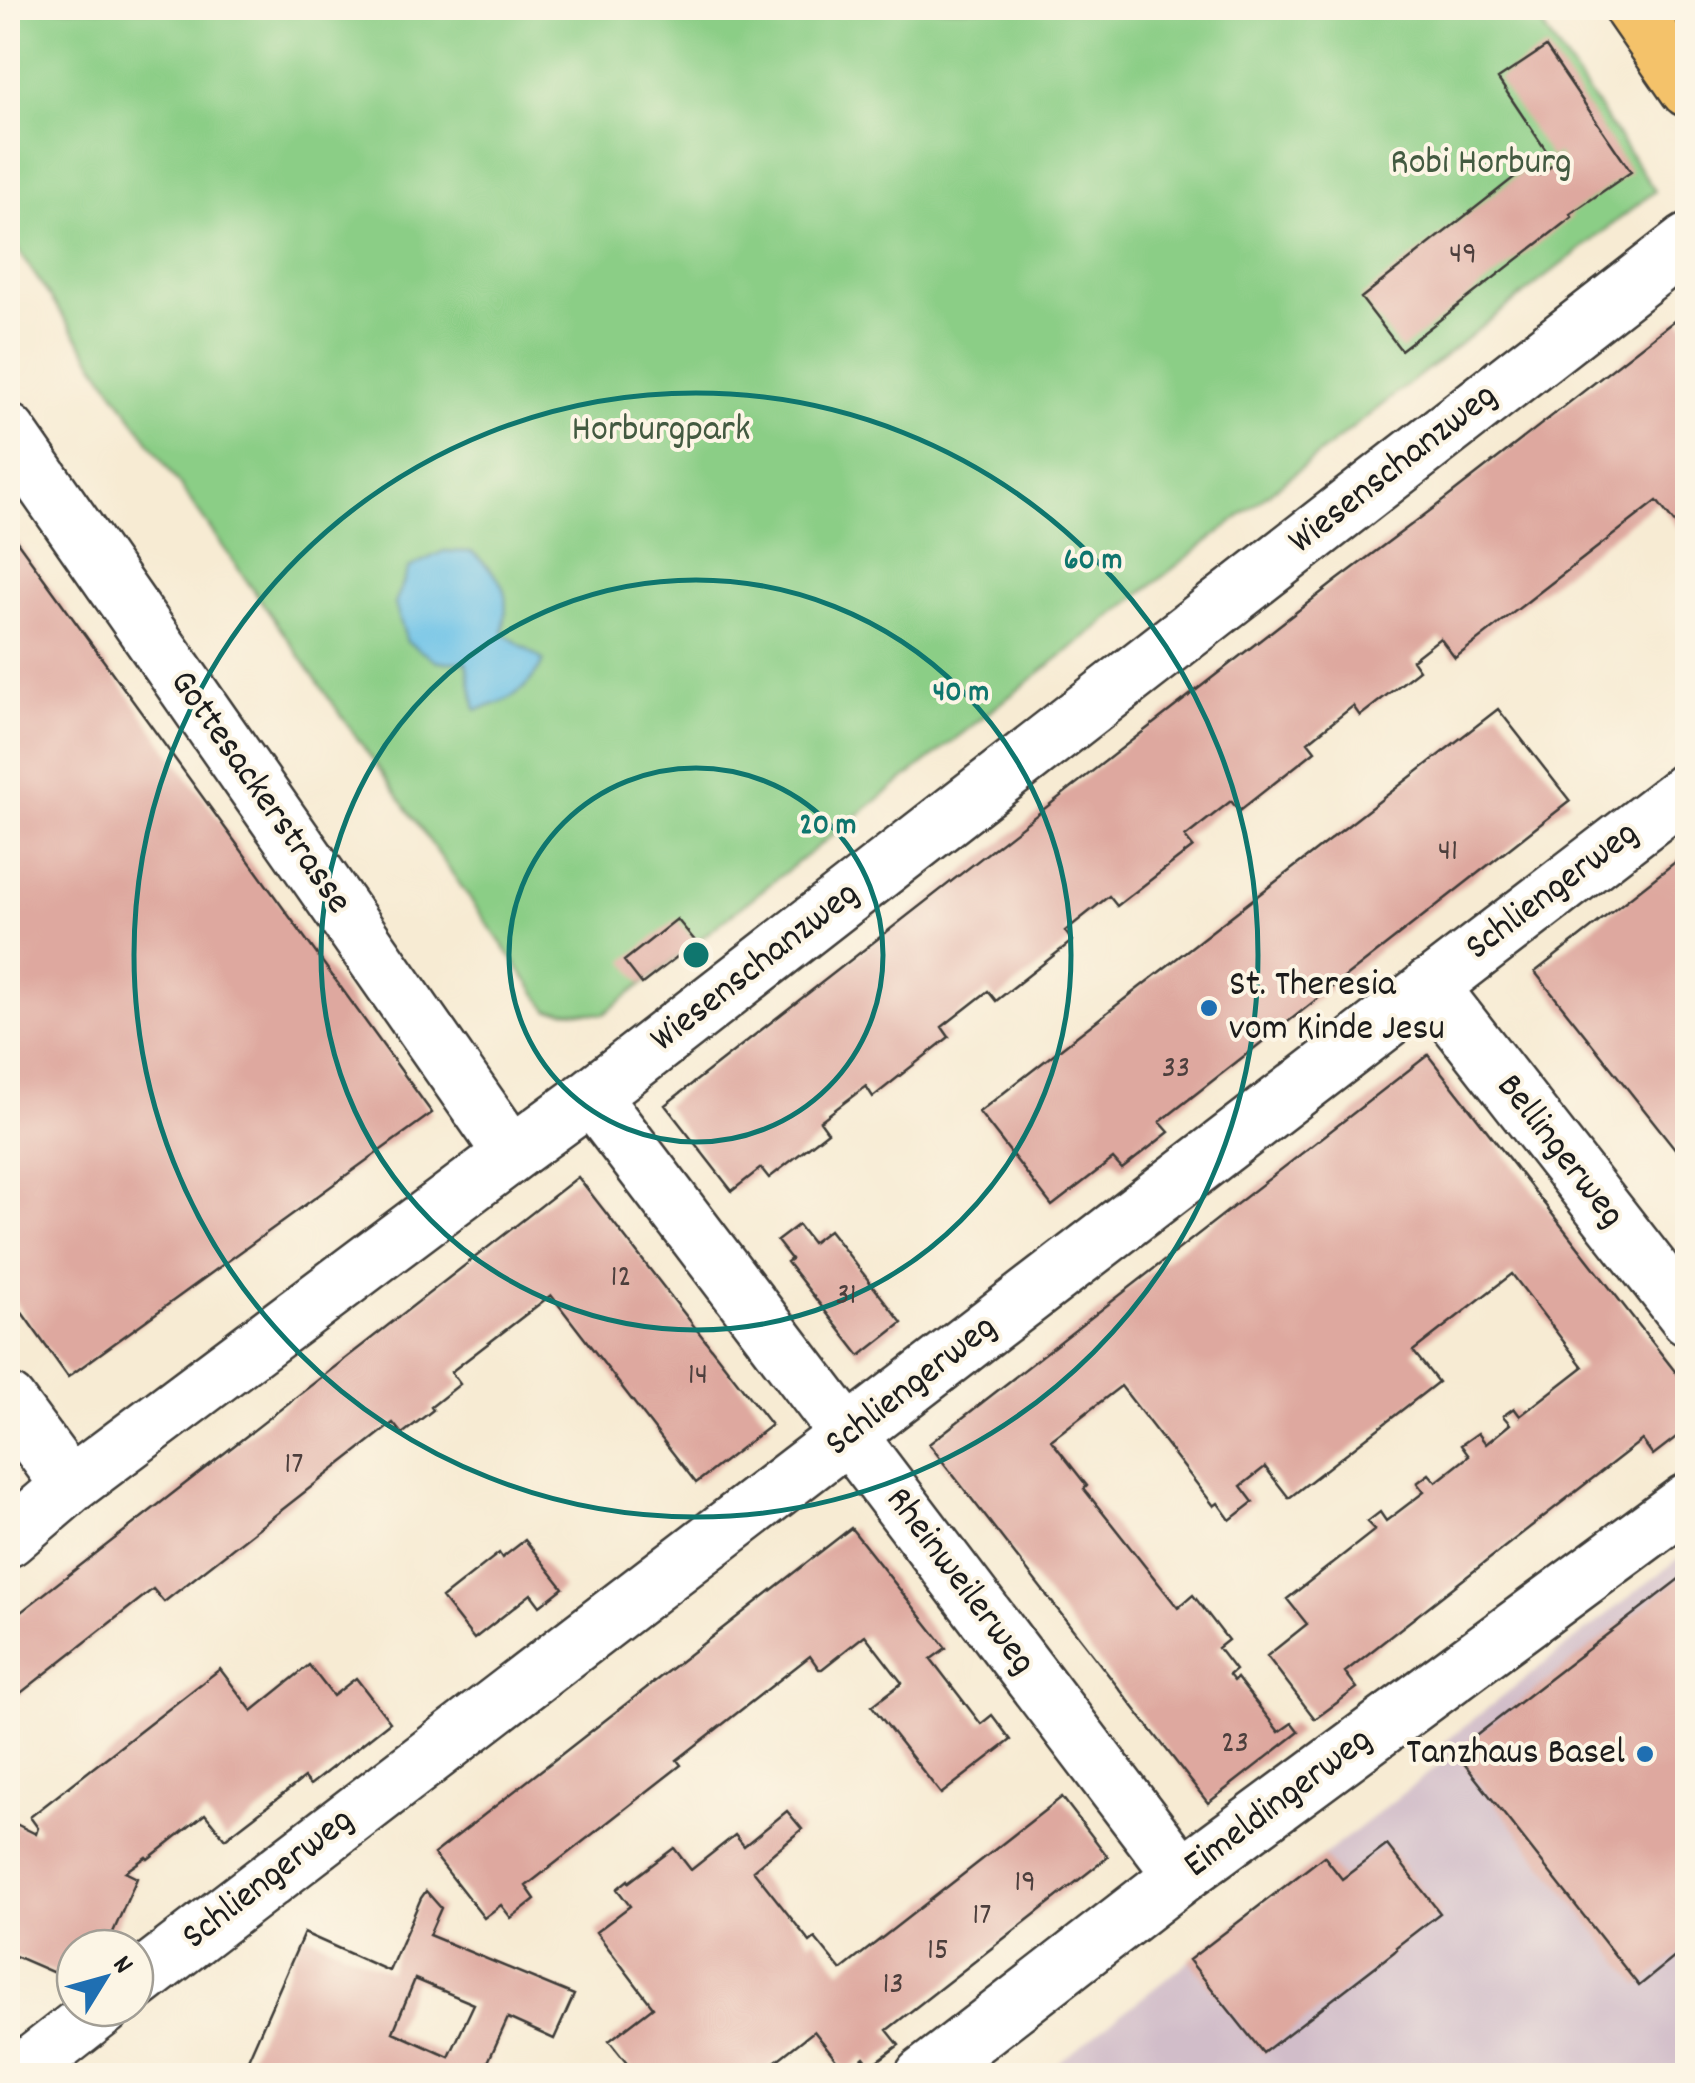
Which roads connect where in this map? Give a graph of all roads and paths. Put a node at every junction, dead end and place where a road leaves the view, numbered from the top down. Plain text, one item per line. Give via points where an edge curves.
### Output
1 (1632, 8) edge
2 (1688, 90) edge
3 (1688, 242) edge
4 (8, 432) edge
5 (1688, 788) edge
6 (1430, 986) junction
7 (592, 1096) junction
8 (512, 1154) junction
9 (1688, 1317) edge
10 (8, 1402) edge
11 (848, 1436) junction
12 (70, 1486) junction
13 (1688, 1500) edge
14 (8, 1539) edge
15 (1182, 1875) junction
16 (155, 1968) edge
17 (79, 2028) edge
18 (41, 2060) edge
19 (922, 2076) edge

1 - 2 main road
3 - 7 street, Wiesenschanzweg
4 - 8 street, Gottesackerstrasse
5 - 6 street, Schliengerweg
6 - 9 street, Bellingerweg
6 - 11 street, Schliengerweg
7 - 8 street, Wiesenschanzweg
7 - 11 street, Rheinweilerweg
8 - 12 street, Wiesenschanzweg
10 - 12 street
11 - 15 street, Rheinweilerweg
11 - 16 street, Schliengerweg
12 - 14 street, Wiesenschanzweg
13 - 15 street, Eimeldingerweg
15 - 19 street, Eimeldingerweg
17 - 18 street

